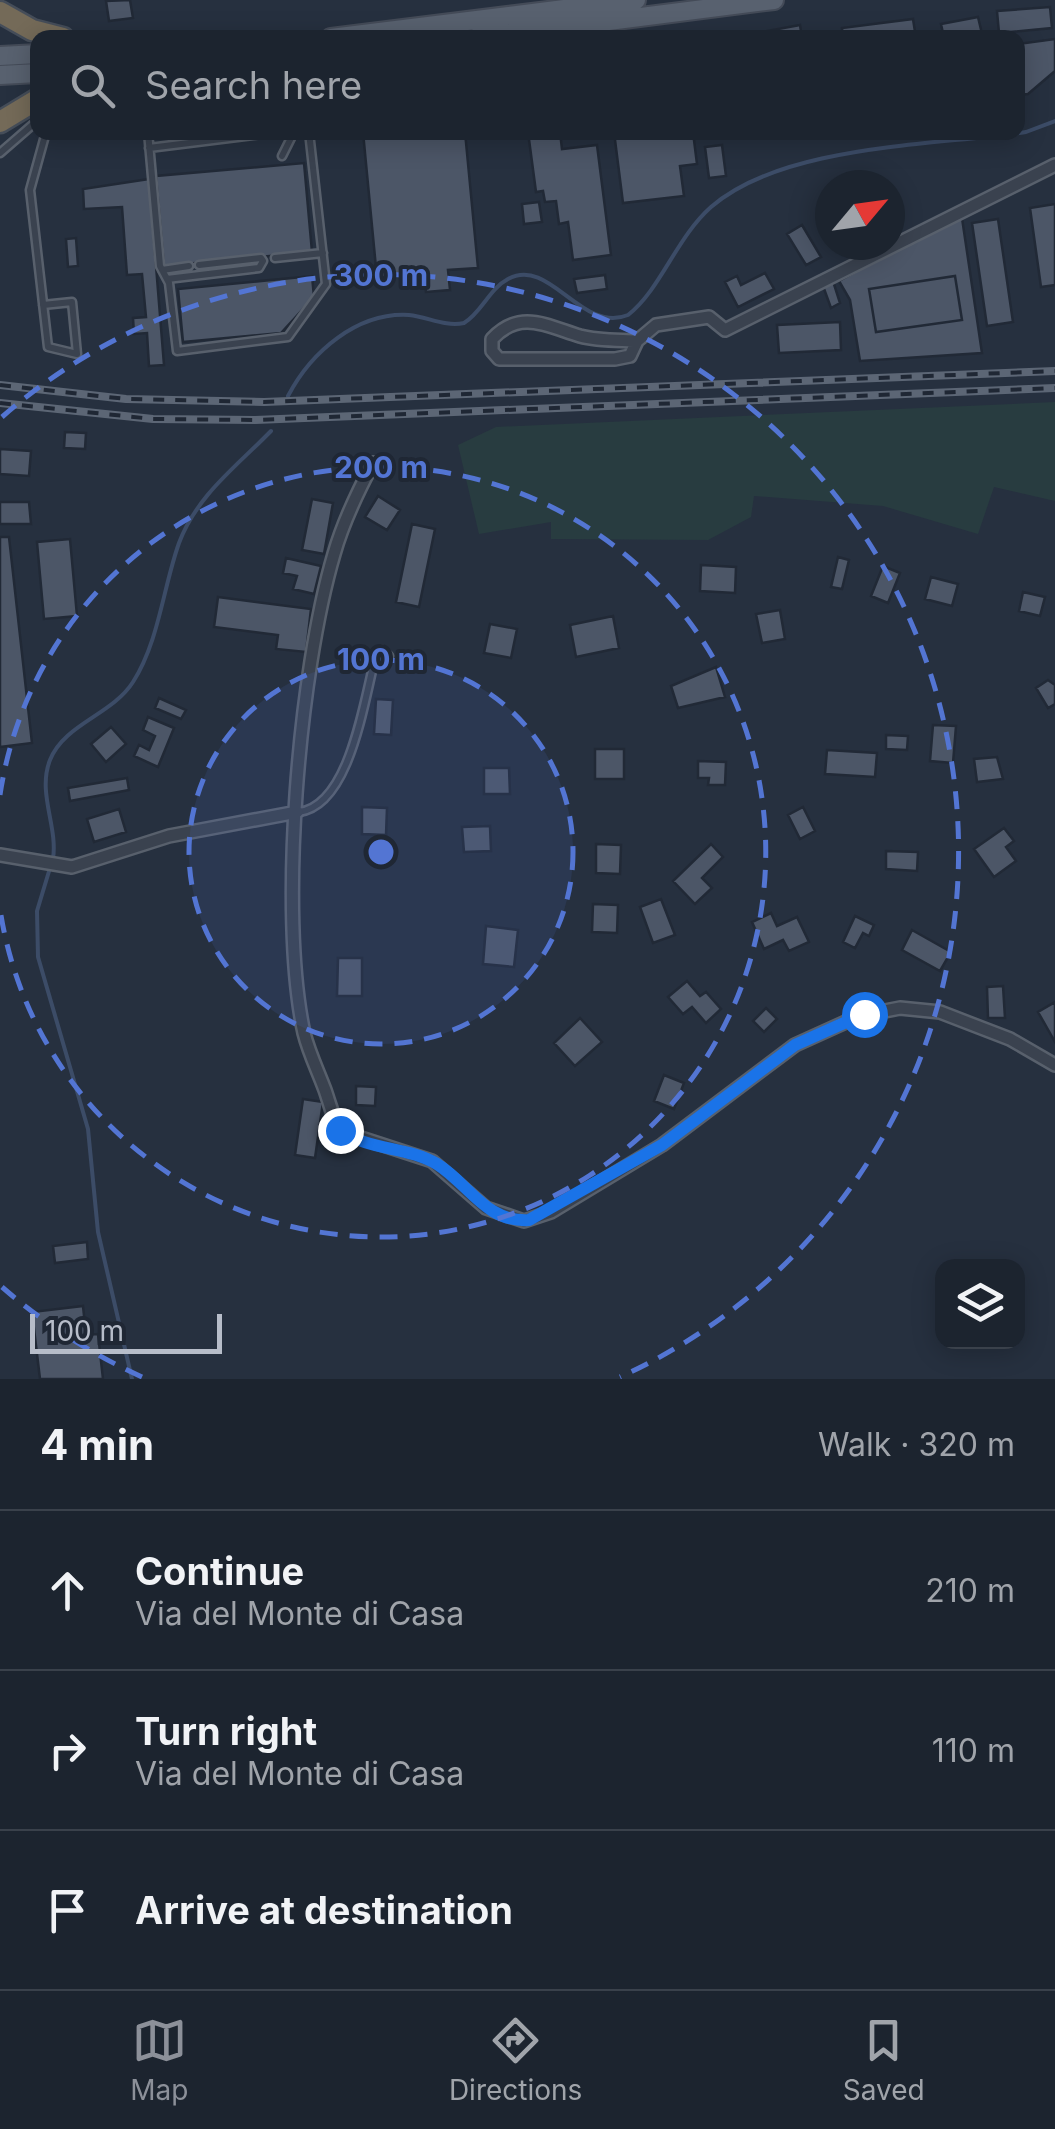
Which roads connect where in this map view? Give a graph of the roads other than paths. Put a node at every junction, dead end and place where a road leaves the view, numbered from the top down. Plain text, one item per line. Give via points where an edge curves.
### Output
1 (636, 0) edge
2 (774, 0) edge
3 (0, 12) edge
4 (32, 30) edge
5 (396, 30) edge
6 (539, 30) edge
7 (30, 54) edge
8 (0, 56) edge
9 (30, 73) edge
10 (0, 75) edge
11 (30, 104) edge
12 (0, 122) edge
13 (30, 127) edge
14 (43, 140) edge
15 (149, 140) edge
16 (214, 140) edge
17 (290, 140) edge
18 (310, 140) edge
19 (150, 148) junction
20 (0, 153) edge
21 (282, 156) dead end
22 (1055, 165) edge
23 (323, 253) junction
24 (275, 258) dead end
25 (199, 265) dead end
26 (189, 266) dead end
27 (162, 270) junction
28 (167, 279) junction
29 (44, 304) junction
30 (636, 341) junction
31 (373, 464) dead end
32 (390, 656) dead end
33 (297, 812) junction
34 (0, 858) edge
35 (1055, 1065) edge

1 - 5 main road
2 - 6 main road
3 - 4 highway
7 - 8 main road
9 - 10 main road
11 - 12 highway
13 - 20 lane
14 - 29 lane via 30,180
15 - 19 lane
16 - 19 lane
17 - 21 lane
18 - 23 lane
19 - 27 lane
22 - 30 street via 725,330 709,317 656,326
23 - 24 lane
23 - 28 lane via 326,284 288,337 177,352
25 - 28 lane via 263,261 260,268
26 - 27 lane
27 - 28 lane
29 - 29 lane via 48,347 77,354 72,302
30 - 30 street via 630,356 616,359 500,358 492,351 502,328 521,320
31 - 33 street via 346,516 326,584
32 - 33 lane via 385,650 376,655 339,782 316,807
33 - 34 street via 169,836 62,867
33 - 35 street via 300,1009 338,1127 360,1141 435,1163 505,1218 524,1221 551,1212 684,1130 795,1045 859,1016 906,1008 947,1014

